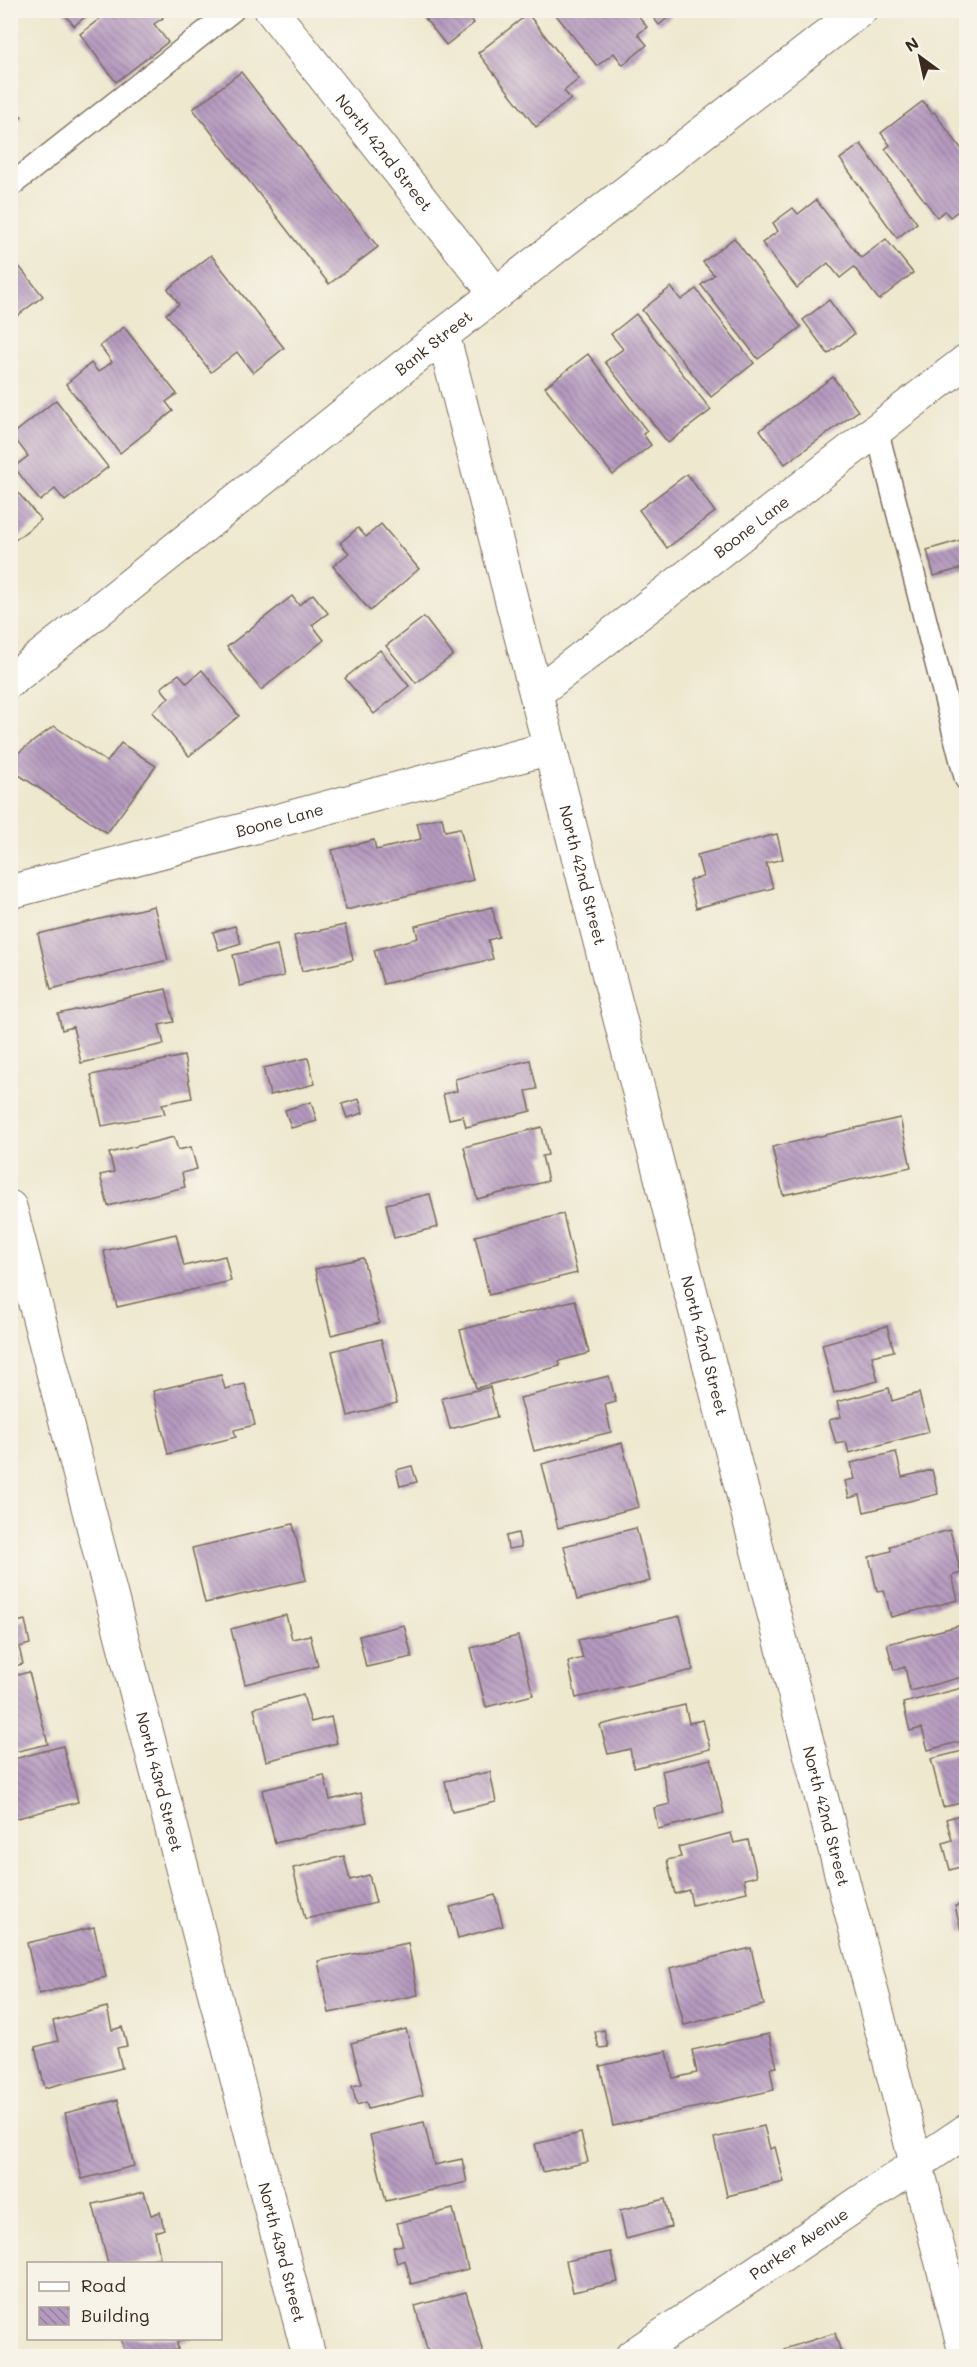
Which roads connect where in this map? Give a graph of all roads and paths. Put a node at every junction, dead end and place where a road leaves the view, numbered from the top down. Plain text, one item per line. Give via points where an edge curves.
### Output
1 (233, 10) edge
2 (271, 10) edge
3 (860, 10) edge
4 (10, 186) edge
5 (496, 294) junction
6 (443, 335) junction
7 (966, 361) edge
8 (878, 431) junction
9 (10, 681) edge
10 (536, 693) junction
11 (550, 748) junction
12 (966, 779) edge
13 (10, 892) edge
14 (10, 1207) edge
15 (966, 2132) edge
16 (916, 2164) junction
17 (309, 2356) edge
18 (632, 2356) edge
19 (966, 2356) edge

1 - 4 lane
2 - 5 street, North 42nd Street
3 - 5 street, Bank Street
5 - 6 street, Bank Street
6 - 9 street, Bank Street
6 - 10 street, North 42nd Street
7 - 8 street, Boone Lane
8 - 10 street, Boone Lane
8 - 12 lane
10 - 11 street, North 42nd Street
11 - 13 street, Boone Lane
11 - 16 street, North 42nd Street
14 - 17 street, North 43rd Street
15 - 16 street, Parker Avenue
16 - 18 street, Parker Avenue
16 - 19 street, North 42nd Street

